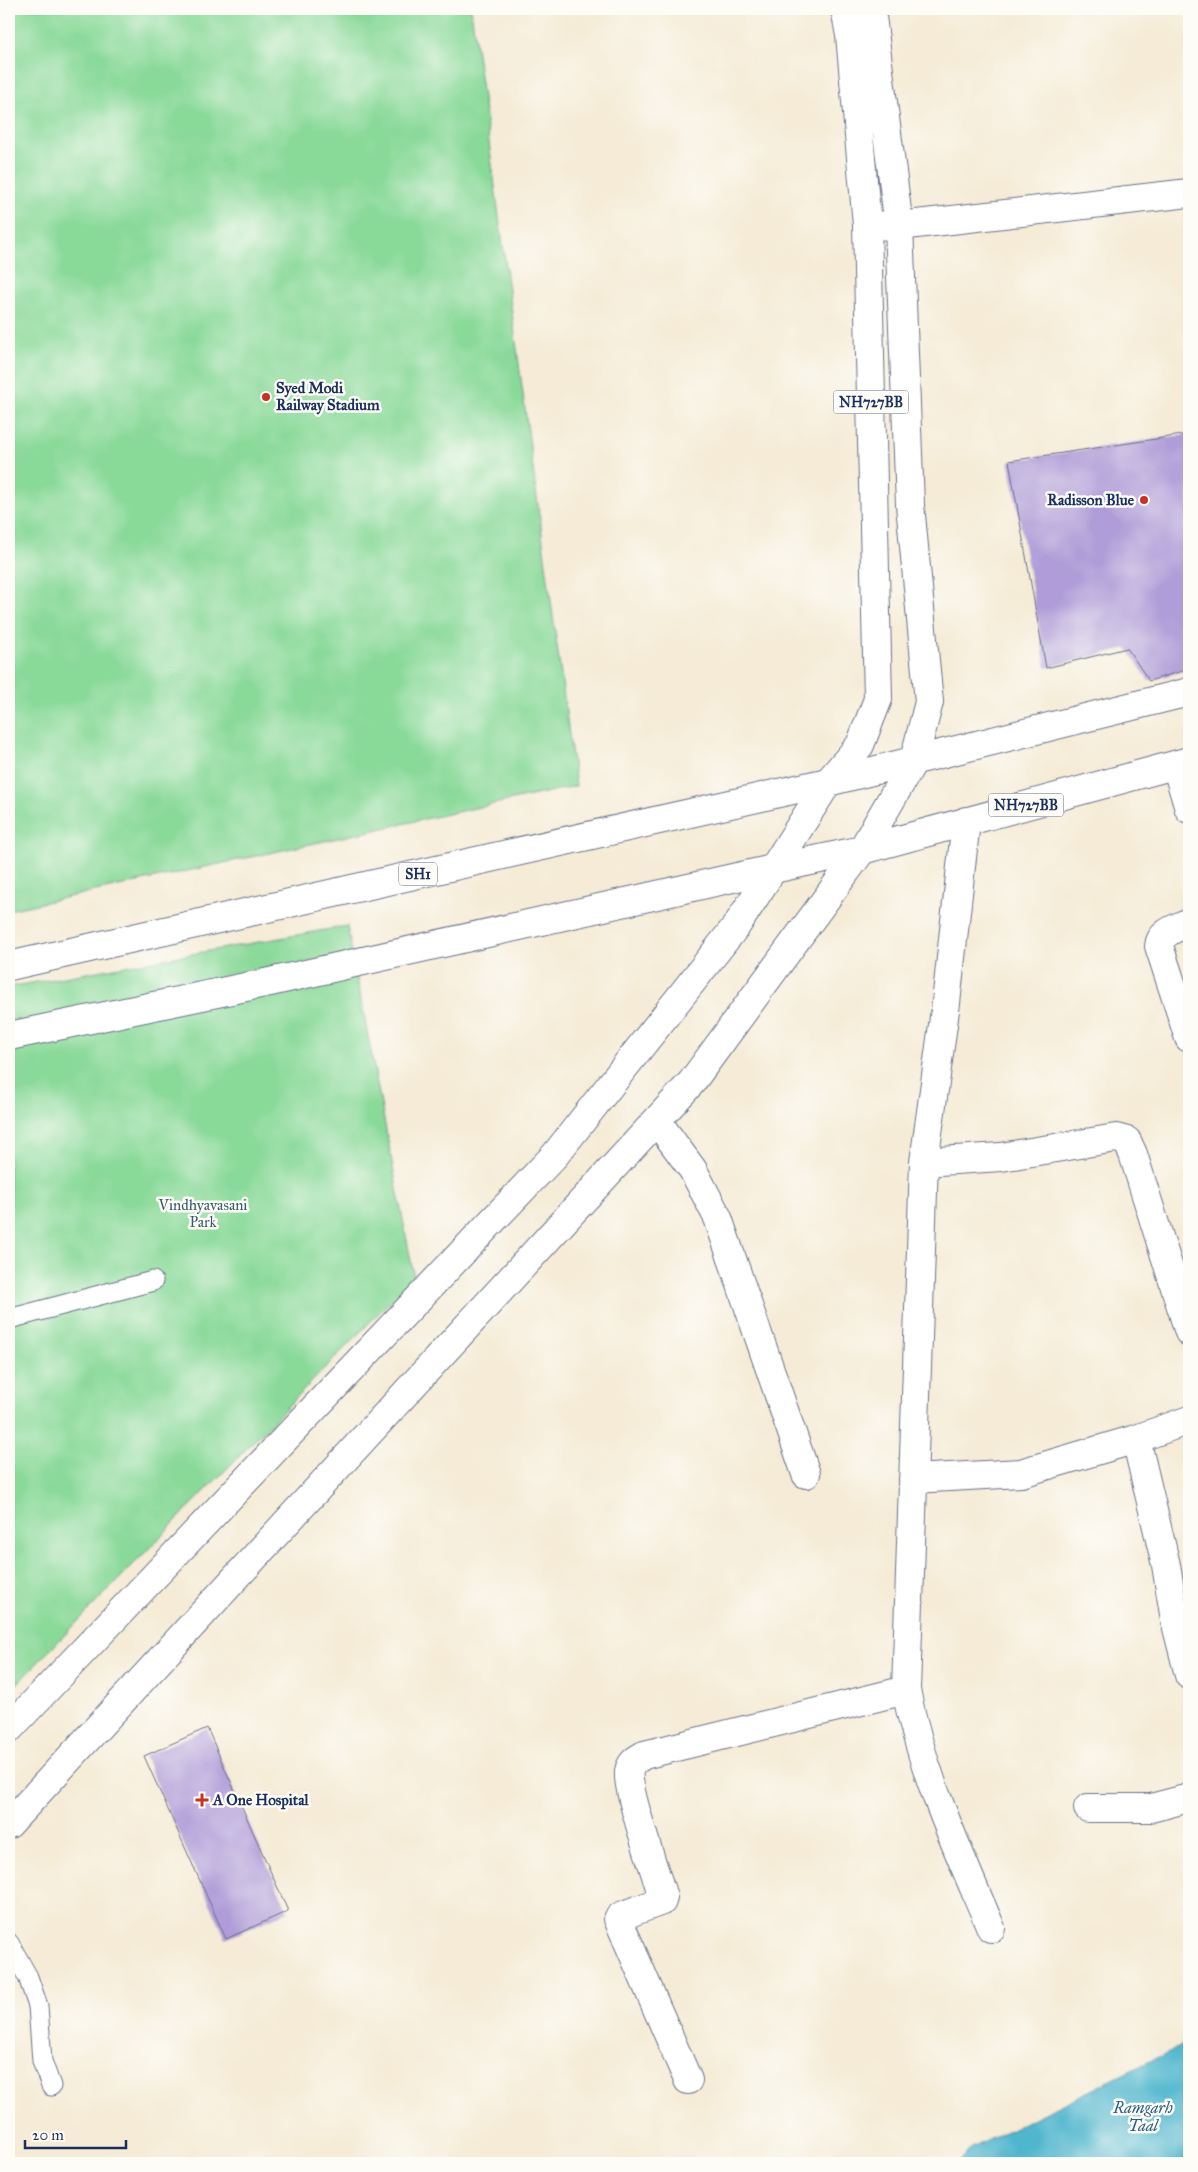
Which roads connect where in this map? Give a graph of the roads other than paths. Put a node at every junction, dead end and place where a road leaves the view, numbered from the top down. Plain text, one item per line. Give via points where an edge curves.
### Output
1 (845, 9) edge
2 (871, 9) edge
3 (1189, 193) edge
4 (867, 225) junction
5 (899, 226) junction
6 (910, 505) junction
7 (874, 507) junction
8 (1189, 692) edge
9 (914, 760) junction
10 (1182, 763) edge
11 (828, 782) junction
12 (1189, 809) edge
13 (966, 821) junction
14 (862, 850) junction
15 (774, 869) junction
16 (1189, 922) edge
17 (9, 966) edge
18 (9, 1036) edge
19 (1189, 1038) edge
20 (657, 1121) junction
21 (924, 1162) junction
22 (153, 1282) dead end
23 (9, 1319) edge
24 (1189, 1332) edge
25 (1189, 1420) edge
26 (1136, 1439) junction
27 (806, 1474) dead end
28 (913, 1479) junction
29 (1189, 1675) edge
30 (906, 1690) junction
31 (9, 1729) edge
32 (1189, 1798) edge
33 (1088, 1808) dead end
34 (9, 1824) edge
35 (991, 1928) dead end
36 (9, 1943) edge
37 (688, 2080) dead end
38 (51, 2086) dead end

1 - 4 main road, NH727BB
2 - 5 main road, NH727BB
3 - 5 main road
4 - 5 main road
4 - 7 main road, NH727BB
5 - 6 main road, NH727BB
6 - 7 main road
6 - 9 main road, NH727BB via 929,702
7 - 11 main road, NH727BB via 878,699 860,745
8 - 9 main road
9 - 11 main road
9 - 14 main road, NH727BB
10 - 12 main road
10 - 13 main road, NH727BB
11 - 15 main road, NH727BB
11 - 17 main road, SH1
13 - 14 main road, NH727BB
13 - 21 main road
14 - 15 main road, NH727BB
14 - 20 main road via 691,1083
15 - 18 main road via 270,982
15 - 31 main road via 737,925 555,1155
16 - 19 main road via 1160,939
20 - 27 main road via 693,1170 718,1218
20 - 34 main road
21 - 24 main road via 1001,1157 1116,1138 1127,1141
21 - 28 main road
22 - 23 lane
25 - 26 main road
26 - 28 main road via 1021,1473
26 - 29 main road
28 - 30 main road
30 - 35 main road via 911,1716 944,1817
30 - 37 main road via 644,1755 633,1761 629,1772 634,1802 663,1897 662,1901 618,1920
32 - 33 main road via 1151,1808
36 - 38 lane via 28,1977 38,2006 42,2061

